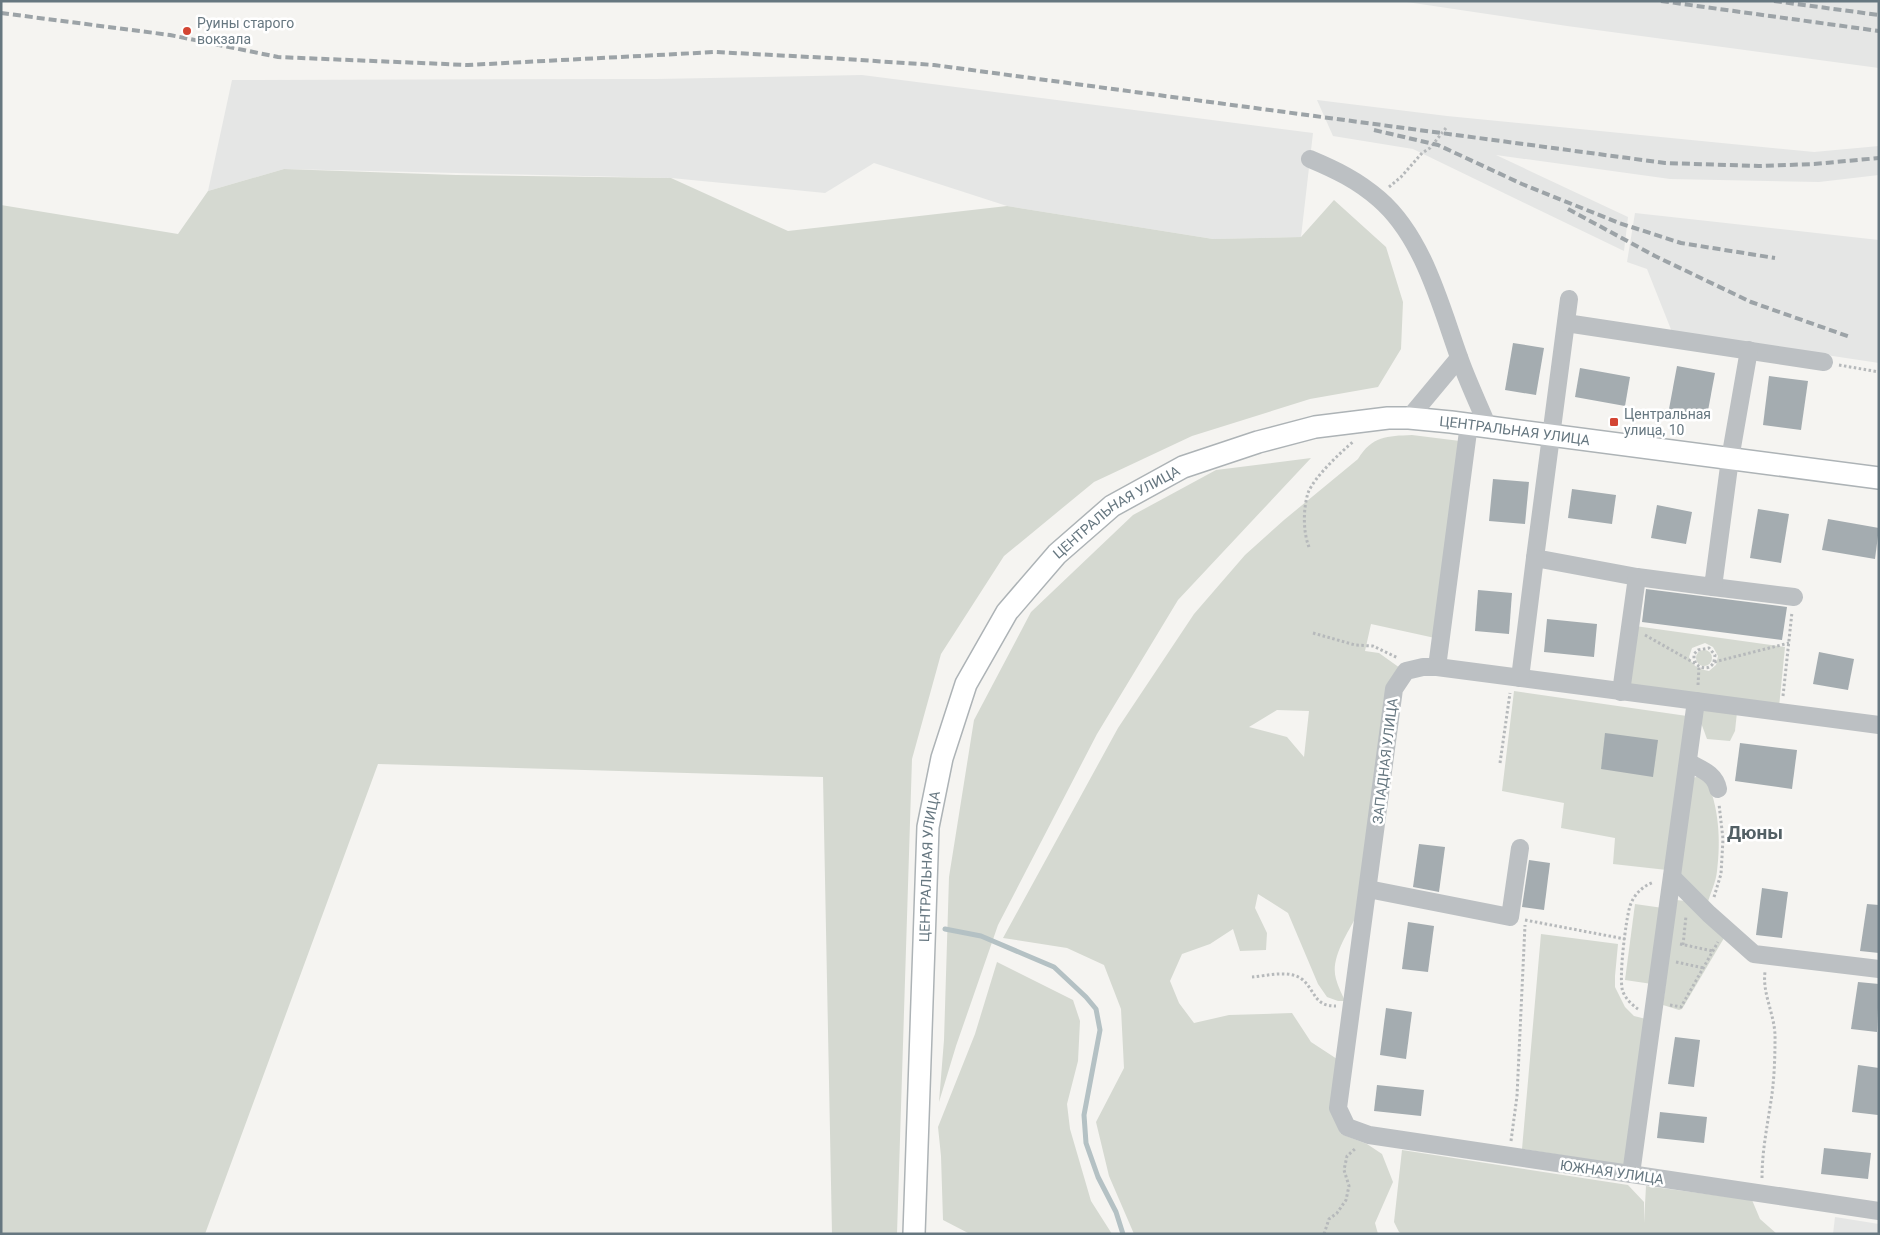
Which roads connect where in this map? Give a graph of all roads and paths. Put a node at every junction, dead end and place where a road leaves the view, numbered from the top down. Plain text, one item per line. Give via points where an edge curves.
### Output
1 (1446, 128) dead end
2 (1310, 159) dead end
3 (1379, 199) junction
4 (1569, 299) dead end
5 (1566, 323) junction
6 (1748, 350) junction
7 (1459, 358) junction
8 (1824, 362) joint
9 (1879, 372) edge
10 (1382, 418) junction
11 (1409, 418) junction
12 (1478, 425) junction
13 (1551, 434) junction
14 (1730, 459) junction
15 (1879, 478) edge
16 (1309, 547) dead end
17 (1535, 558) junction
18 (1637, 577) junction
19 (1713, 587) junction
20 (1794, 597) joint
21 (1629, 632) junction
22 (1313, 633) dead end
23 (1789, 643) junction
24 (1714, 662) junction
25 (1696, 664) junction
26 (1438, 666) junction
27 (1415, 669) junction
28 (1517, 678) junction
29 (1621, 692) junction
30 (1696, 701) junction
31 (1782, 712) junction
32 (1879, 725) edge
33 (1688, 762) junction
34 (1500, 764) dead end
35 (1718, 789) joint
36 (1520, 848) dead end
37 (1672, 877) junction
38 (1368, 890) junction
39 (1687, 909) dead end
40 (1709, 914) junction
41 (1510, 918) junction
42 (1528, 921) junction
43 (1625, 939) junction
44 (1720, 940) dead end
45 (1683, 945) junction
46 (1662, 950) junction
47 (1713, 951) junction
48 (1767, 955) junction
49 (1704, 968) junction
50 (1879, 969) edge
51 (1252, 977) dead end
52 (1352, 1007) junction
53 (1654, 1007) junction
54 (1350, 1128) junction
55 (1509, 1156) junction
56 (1631, 1174) junction
57 (1762, 1194) junction
58 (1879, 1210) edge
59 (914, 1234) edge
60 (1324, 1234) edge

1 - 3 path
2 - 3 street via 1348,175
3 - 7 street via 1395,216 1416,248 1438,295
4 - 5 street
5 - 6 street
5 - 13 street
6 - 8 street
6 - 14 street
7 - 11 street
7 - 12 street
8 - 9 path
10 - 11 main road, ЦЕНТРАЛЬНАЯ УЛИЦА
10 - 16 path via 1340,453 1314,483 1305,511
10 - 59 main road, ЦЕНТРАЛЬНАЯ УЛИЦА via 1315,427 1183,467 1112,506 1058,554 1007,612 966,684 942,758 928,827
11 - 12 main road, ЦЕНТРАЛЬНАЯ УЛИЦА
12 - 13 main road, ЦЕНТРАЛЬНАЯ УЛИЦА
12 - 26 street
13 - 14 main road, ЦЕНТРАЛЬНАЯ УЛИЦА
13 - 17 street
14 - 15 main road, ЦЕНТРАЛЬНАЯ УЛИЦА
14 - 19 street
17 - 18 street
17 - 28 street
18 - 19 street
18 - 21 street
19 - 20 street
20 - 23 path
21 - 25 path via 1651,637
21 - 29 street
22 - 27 path via 1355,645 1381,648
23 - 24 path
23 - 31 path
24 - 25 path via 1707,668
24 - 25 path via 1713,651 1704,648 1694,654
26 - 27 street
26 - 28 street
27 - 38 street, ЗАПАДНАЯ УЛИЦА via 1406,671 1394,689
28 - 29 street
28 - 34 path
29 - 30 street
30 - 31 street
30 - 33 street
31 - 32 street
33 - 35 street via 1711,775
33 - 37 street
35 - 40 path via 1723,840 1721,874
36 - 41 street
37 - 40 street
37 - 43 path via 1644,886 1636,894 1630,906
37 - 46 street
38 - 41 street
38 - 52 street, ЗАПАДНАЯ УЛИЦА
39 - 45 path
40 - 48 street via 1754,954
41 - 42 path
42 - 43 path
42 - 55 path via 1525,926 1517,1096
43 - 53 path via 1620,972 1622,990 1631,1004 1640,1010
44 - 47 path
45 - 46 path
45 - 47 path
46 - 49 path
46 - 53 street
47 - 49 path
48 - 50 street
48 - 57 path via 1764,983 1775,1026 1775,1042 1762,1160
49 - 53 path via 1681,1007
51 - 52 path via 1291,976 1303,980 1322,1003
52 - 54 street, ЗАПАДНАЯ УЛИЦА via 1338,1108
53 - 56 street
54 - 55 street, ЮЖНАЯ УЛИЦА via 1369,1135
54 - 60 path via 1358,1146 1347,1156 1345,1163 1349,1186 1346,1200 1329,1219
55 - 56 street, ЮЖНАЯ УЛИЦА
56 - 57 street, ЮЖНАЯ УЛИЦА
57 - 58 street, ЮЖНАЯ УЛИЦА

